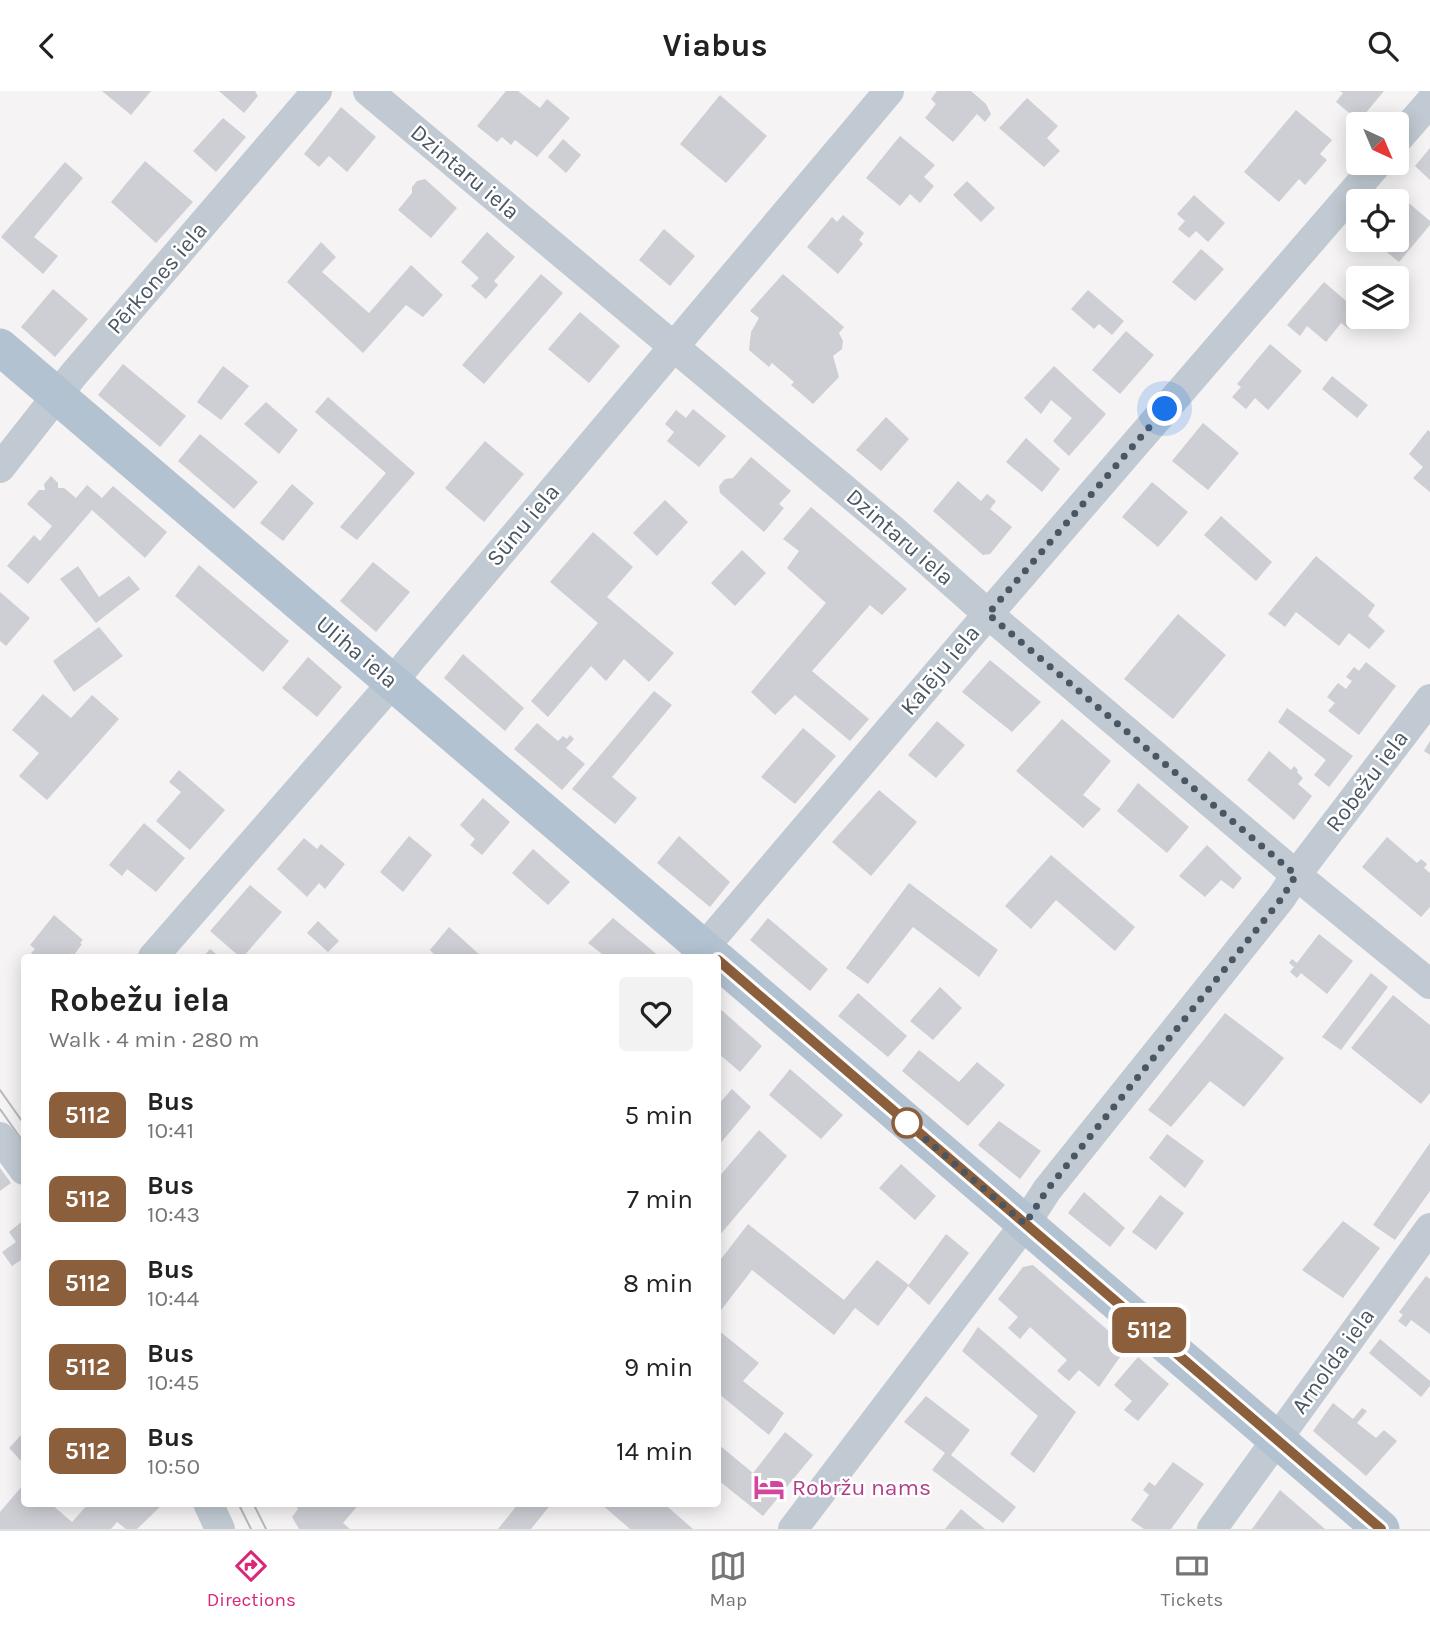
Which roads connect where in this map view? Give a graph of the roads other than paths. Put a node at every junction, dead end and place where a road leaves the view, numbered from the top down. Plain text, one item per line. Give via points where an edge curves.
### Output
1 (317, 91) edge
2 (368, 91) edge
3 (890, 91) edge
4 (1430, 102) edge
5 (1409, 126) edge
6 (1368, 175) edge
7 (674, 347) junction
8 (0, 348) edge
9 (57, 395) junction
10 (0, 468) edge
11 (988, 614) junction
12 (393, 682) junction
13 (1430, 699) edge
14 (1296, 875) junction
15 (156, 954) edge
16 (706, 954) edge
17 (710, 954) edge
18 (721, 967) edge
19 (1430, 983) edge
20 (0, 1137) edge
21 (21, 1166) edge
22 (1025, 1224) junction
23 (1430, 1228) edge
24 (1276, 1439) junction
25 (210, 1507) edge
26 (220, 1529) edge
27 (793, 1529) edge
28 (1212, 1529) edge
29 (1381, 1529) edge

1 - 9 street, Pērkones iela
2 - 7 street, Dzintaru iela
3 - 7 street, Sūnu iela
4 - 5 street
6 - 11 street, Kalēju iela
7 - 11 street, Dzintaru iela
7 - 12 street, Sūnu iela
8 - 9 main road, Uliha iela
9 - 10 street, Pērkones iela
9 - 12 main road, Uliha iela
11 - 14 street, Dzintaru iela
11 - 17 street, Kalēju iela
12 - 15 street, Sūnu iela
12 - 16 main road, Uliha iela
13 - 14 street, Robežu iela
14 - 19 street, Dzintaru iela
14 - 22 street, Robežu iela
18 - 22 main road, Uliha iela
20 - 21 street
22 - 24 main road, Uliha iela
22 - 27 street, Robežu iela
23 - 24 street, Arnolda iela
24 - 28 street, Arnolda iela
24 - 29 main road, Uliha iela
25 - 26 street

